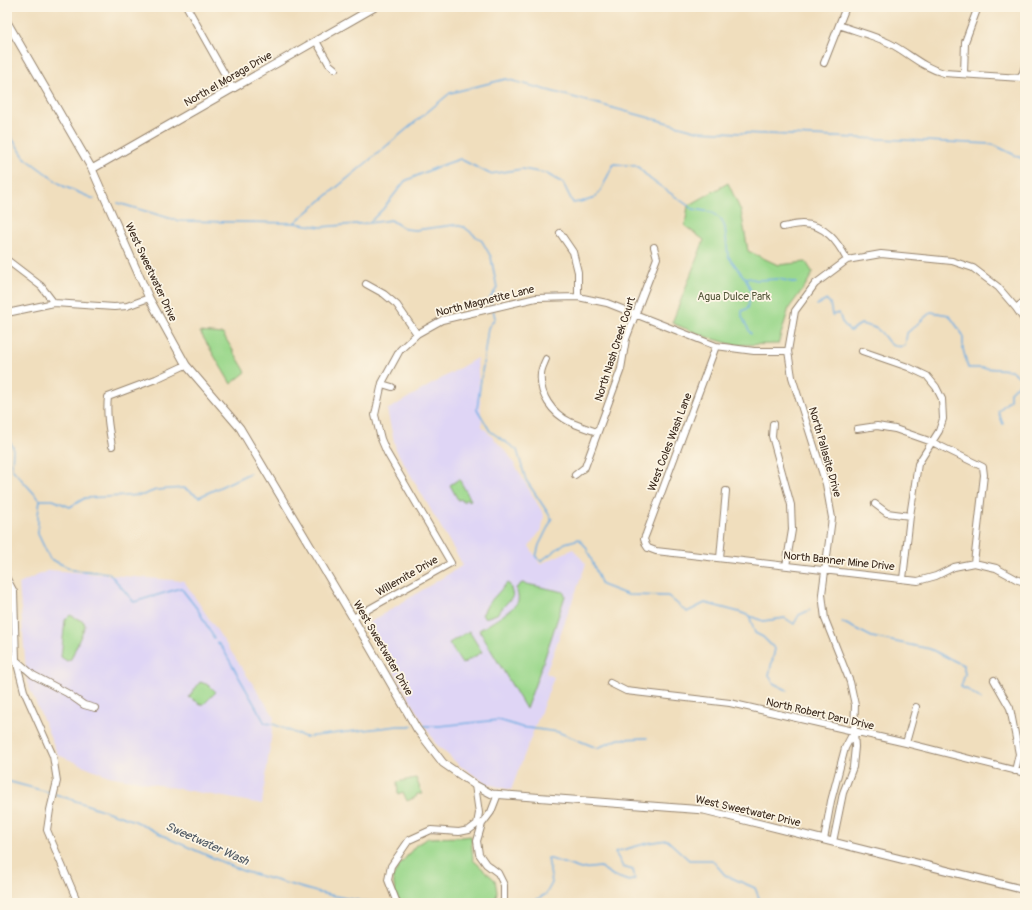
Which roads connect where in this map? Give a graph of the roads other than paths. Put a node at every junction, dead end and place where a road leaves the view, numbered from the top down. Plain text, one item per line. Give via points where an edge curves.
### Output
1 (187, 7) edge
2 (375, 7) edge
3 (846, 7) edge
4 (976, 8) edge
5 (7, 22) edge
6 (839, 25) junction
7 (316, 41) junction
8 (824, 63) dead end
9 (1025, 66) edge
10 (335, 69) dead end
11 (964, 74) junction
12 (1023, 79) edge
13 (233, 89) junction
14 (92, 169) junction
15 (783, 227) dead end
16 (560, 233) dead end
17 (654, 247) dead end
18 (7, 260) edge
19 (847, 260) junction
20 (366, 284) dead end
21 (578, 297) junction
22 (149, 298) junction
23 (1025, 301) edge
24 (54, 303) junction
25 (1016, 308) junction
26 (7, 313) edge
27 (635, 315) junction
28 (1025, 321) edge
29 (417, 334) junction
30 (716, 346) junction
31 (788, 351) junction
32 (862, 351) dead end
33 (546, 360) dead end
34 (186, 365) junction
35 (382, 384) junction
36 (392, 387) dead end
37 (773, 424) dead end
38 (857, 429) dead end
39 (597, 432) junction
40 (932, 442) junction
41 (112, 446) dead end
42 (575, 475) dead end
43 (726, 490) dead end
44 (875, 504) dead end
45 (910, 516) junction
46 (644, 546) joint
47 (720, 558) junction
48 (451, 563) joint
49 (974, 563) junction
50 (786, 566) junction
51 (825, 571) junction
52 (7, 579) edge
53 (903, 579) junction
54 (1025, 582) edge
55 (353, 618) junction
56 (16, 660) junction
57 (994, 680) dead end
58 (610, 683) dead end
59 (916, 707) dead end
60 (95, 708) dead end
61 (854, 731) junction
62 (906, 743) junction
63 (1015, 771) junction
64 (1025, 774) edge
65 (475, 785) junction
66 (498, 794) junction
67 (824, 840) junction
68 (833, 842) junction
69 (1025, 890) edge
70 (78, 903) edge
71 (397, 903) edge
72 (502, 903) edge

1 - 13 street, North el Moraga Drive
2 - 7 street, North el Moraga Drive
3 - 6 street
4 - 11 street via 964,42
5 - 14 street, West Sweetwater Drive
6 - 8 street
6 - 11 street via 889,43 933,70
7 - 10 street
7 - 13 street, North el Moraga Drive
9 - 12 street
11 - 12 street
13 - 14 street, North el Moraga Drive
14 - 22 street, West Sweetwater Drive
15 - 19 street via 803,224 827,232 839,245
16 - 21 street via 573,252 578,272
17 - 27 street, North Nash Creek Court via 657,258
18 - 24 street via 41,286
19 - 25 street via 881,254 952,261 973,268 998,287
19 - 31 street, North Pallasite Drive via 815,284 795,312
20 - 29 street via 397,305
21 - 27 street, North Magnetite Lane via 607,303
21 - 29 street, North Magnetite Lane via 536,298 442,320
22 - 24 street via 128,306 114,307
22 - 34 street, West Sweetwater Drive
23 - 25 street
24 - 26 street
25 - 28 street
27 - 30 street, North Magnetite Lane
27 - 39 street, North Nash Creek Court via 626,339 621,369
29 - 35 street, North Magnetite Lane via 400,350
30 - 31 street, North Magnetite Lane via 754,351
30 - 46 street, West Coles Wash Lane via 644,539
31 - 51 street, North Pallasite Drive via 792,377 827,491 832,518
32 - 40 street via 908,366 927,376 936,387 942,399 943,419 939,432
33 - 39 street via 540,373 545,397 551,407 572,423
34 - 41 street via 108,397 108,424
34 - 55 street, West Sweetwater Drive via 240,428
35 - 36 street
35 - 48 street, North Magnetite Lane via 376,415 386,453
37 - 50 street via 772,436 791,505 792,530
38 - 40 street via 877,426 895,429
39 - 42 street, North Nash Creek Court via 584,467
40 - 45 street via 918,464
40 - 49 street via 983,467
43 - 47 street
44 - 45 street via 887,513
45 - 53 street
46 - 47 street, North Banner Mine Drive via 656,551
47 - 50 street, North Banner Mine Drive
48 - 55 street, Willemite Drive
49 - 53 street, North Banner Mine Drive via 954,567 918,581
49 - 54 street, North Banner Mine Drive via 996,568
50 - 51 street, North Banner Mine Drive
51 - 53 street, North Banner Mine Drive
51 - 61 street, North Pallasite Drive via 822,594 825,619 850,682 855,705
52 - 56 street via 14,592
55 - 65 street, West Sweetwater Drive via 417,730 443,763
56 - 60 street via 33,674 84,705
56 - 70 street via 24,691 53,756 57,780 47,830
57 - 63 street via 1010,708 1019,754
58 - 61 street, North Robert Daru Drive via 626,690 730,703
59 - 62 street
61 - 62 street, North Robert Daru Drive
61 - 67 street via 845,748
61 - 68 street, North Pallasite Drive via 854,767 843,793
62 - 63 street, North Robert Daru Drive
63 - 64 street, North Robert Daru Drive
65 - 66 street, West Sweetwater Drive via 492,794
65 - 71 street via 479,813 477,824 469,830 458,832 431,830 409,840 391,866 388,880
66 - 67 street, West Sweetwater Drive via 704,810
66 - 72 street via 491,812 482,824 477,840 479,854 486,864 498,873 504,885
67 - 68 street, West Sweetwater Drive
68 - 69 street, West Sweetwater Drive

